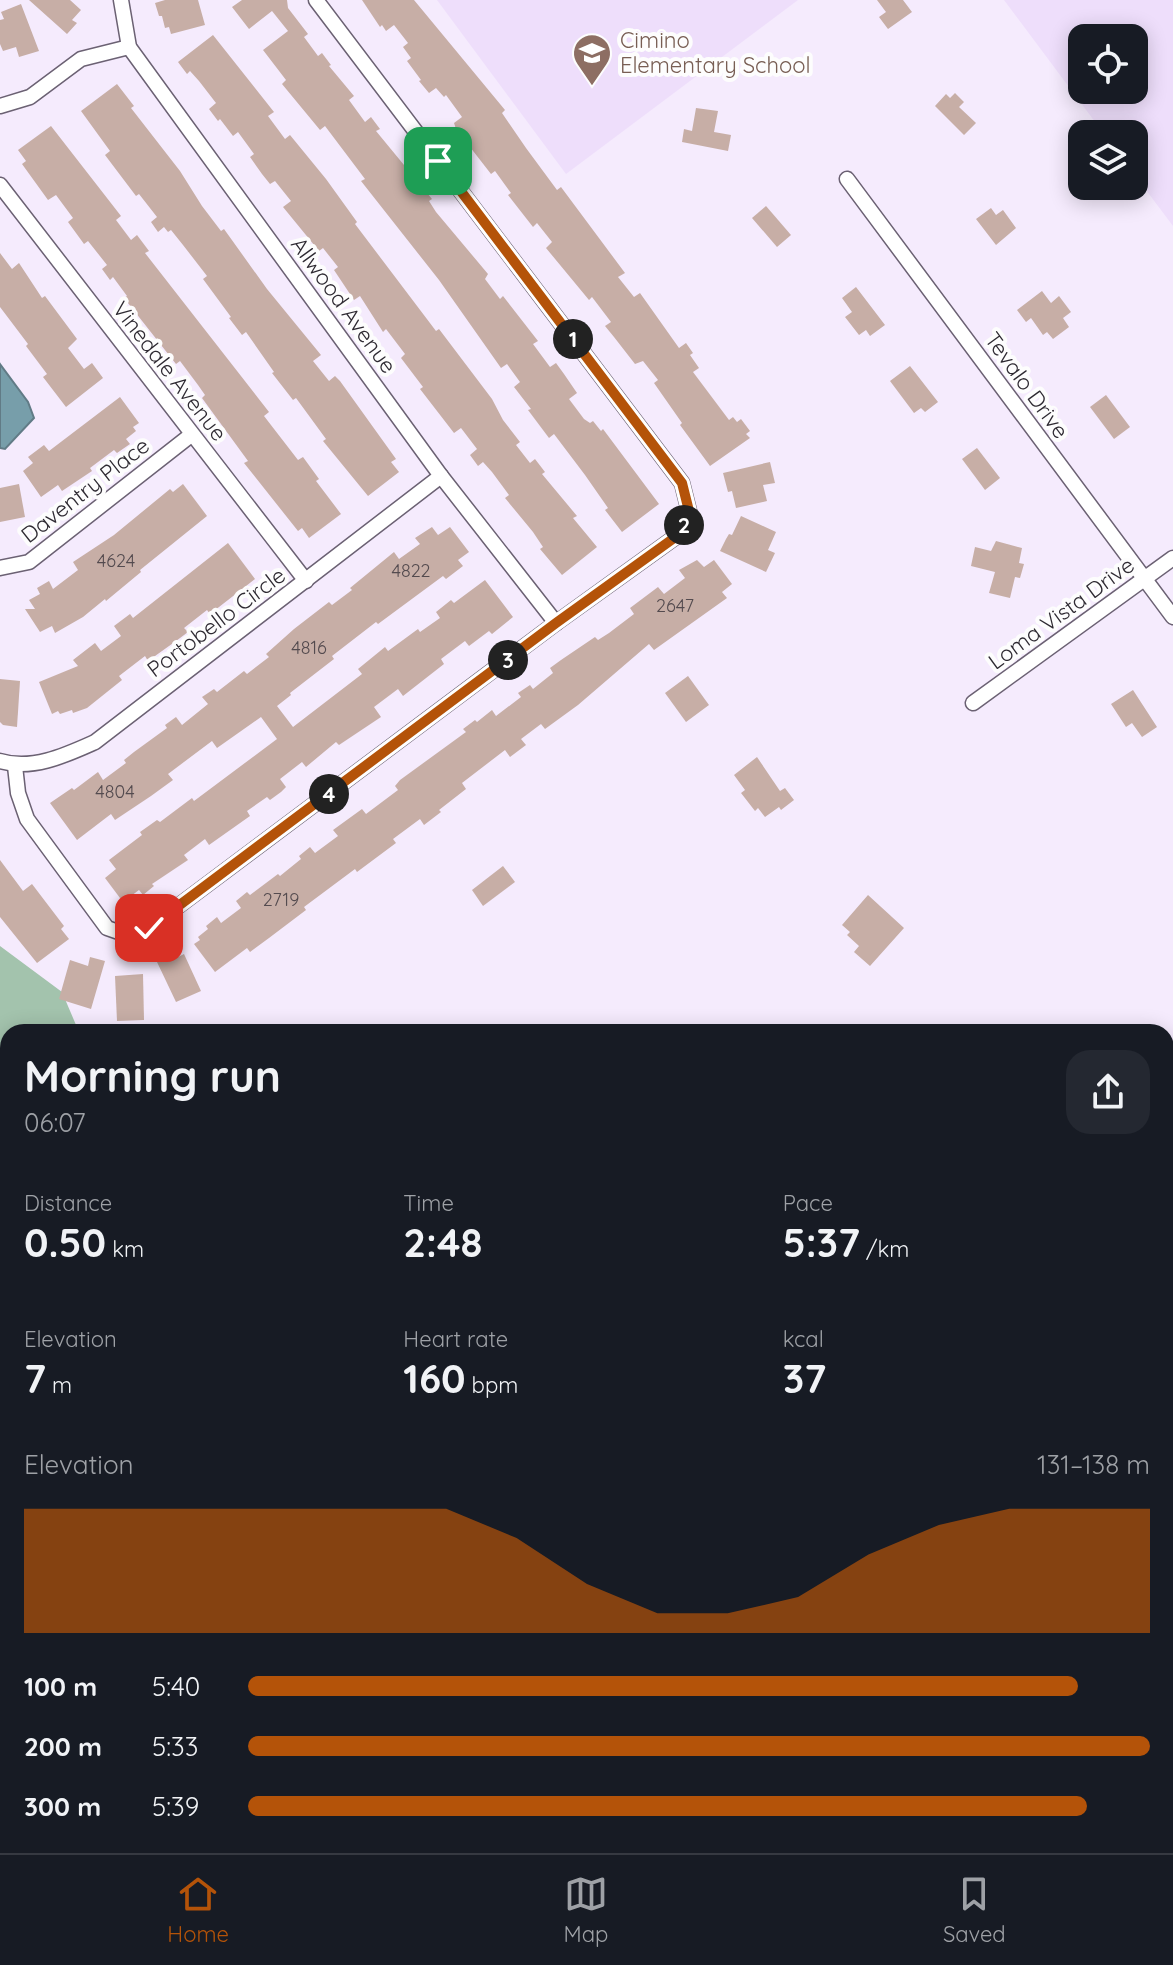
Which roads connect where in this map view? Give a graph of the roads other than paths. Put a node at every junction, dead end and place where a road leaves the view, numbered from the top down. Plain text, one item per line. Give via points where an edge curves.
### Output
1 (121, 0) edge
2 (316, 0) edge
3 (129, 47) junction
4 (0, 106) edge
5 (847, 179) dead end
6 (0, 185) edge
7 (191, 435) junction
8 (441, 476) junction
9 (1173, 558) edge
10 (0, 568) edge
11 (1144, 580) junction
12 (306, 581) junction
13 (1173, 617) edge
14 (556, 623) junction
15 (973, 703) dead end
16 (0, 761) edge
17 (15, 766) junction

1 - 3 street, Allwood Avenue
2 - 14 street via 682,483 689,511 681,533
3 - 4 street via 81,59 30,97
3 - 8 street, Allwood Avenue
5 - 11 street, Tevalo Drive
6 - 7 street, Vinedale Avenue
7 - 10 street, Daventry Place via 29,562
7 - 12 street, Vinedale Avenue
8 - 12 street, Portobello Circle
8 - 14 street, Allwood Avenue
9 - 11 street, Loma Vista Drive
11 - 13 street, Tevalo Drive
11 - 15 street, Loma Vista Drive
12 - 17 street, Portobello Circle via 95,742 64,756
14 - 17 street via 149,928 127,935 107,928 27,819
16 - 17 street, Portobello Circle

